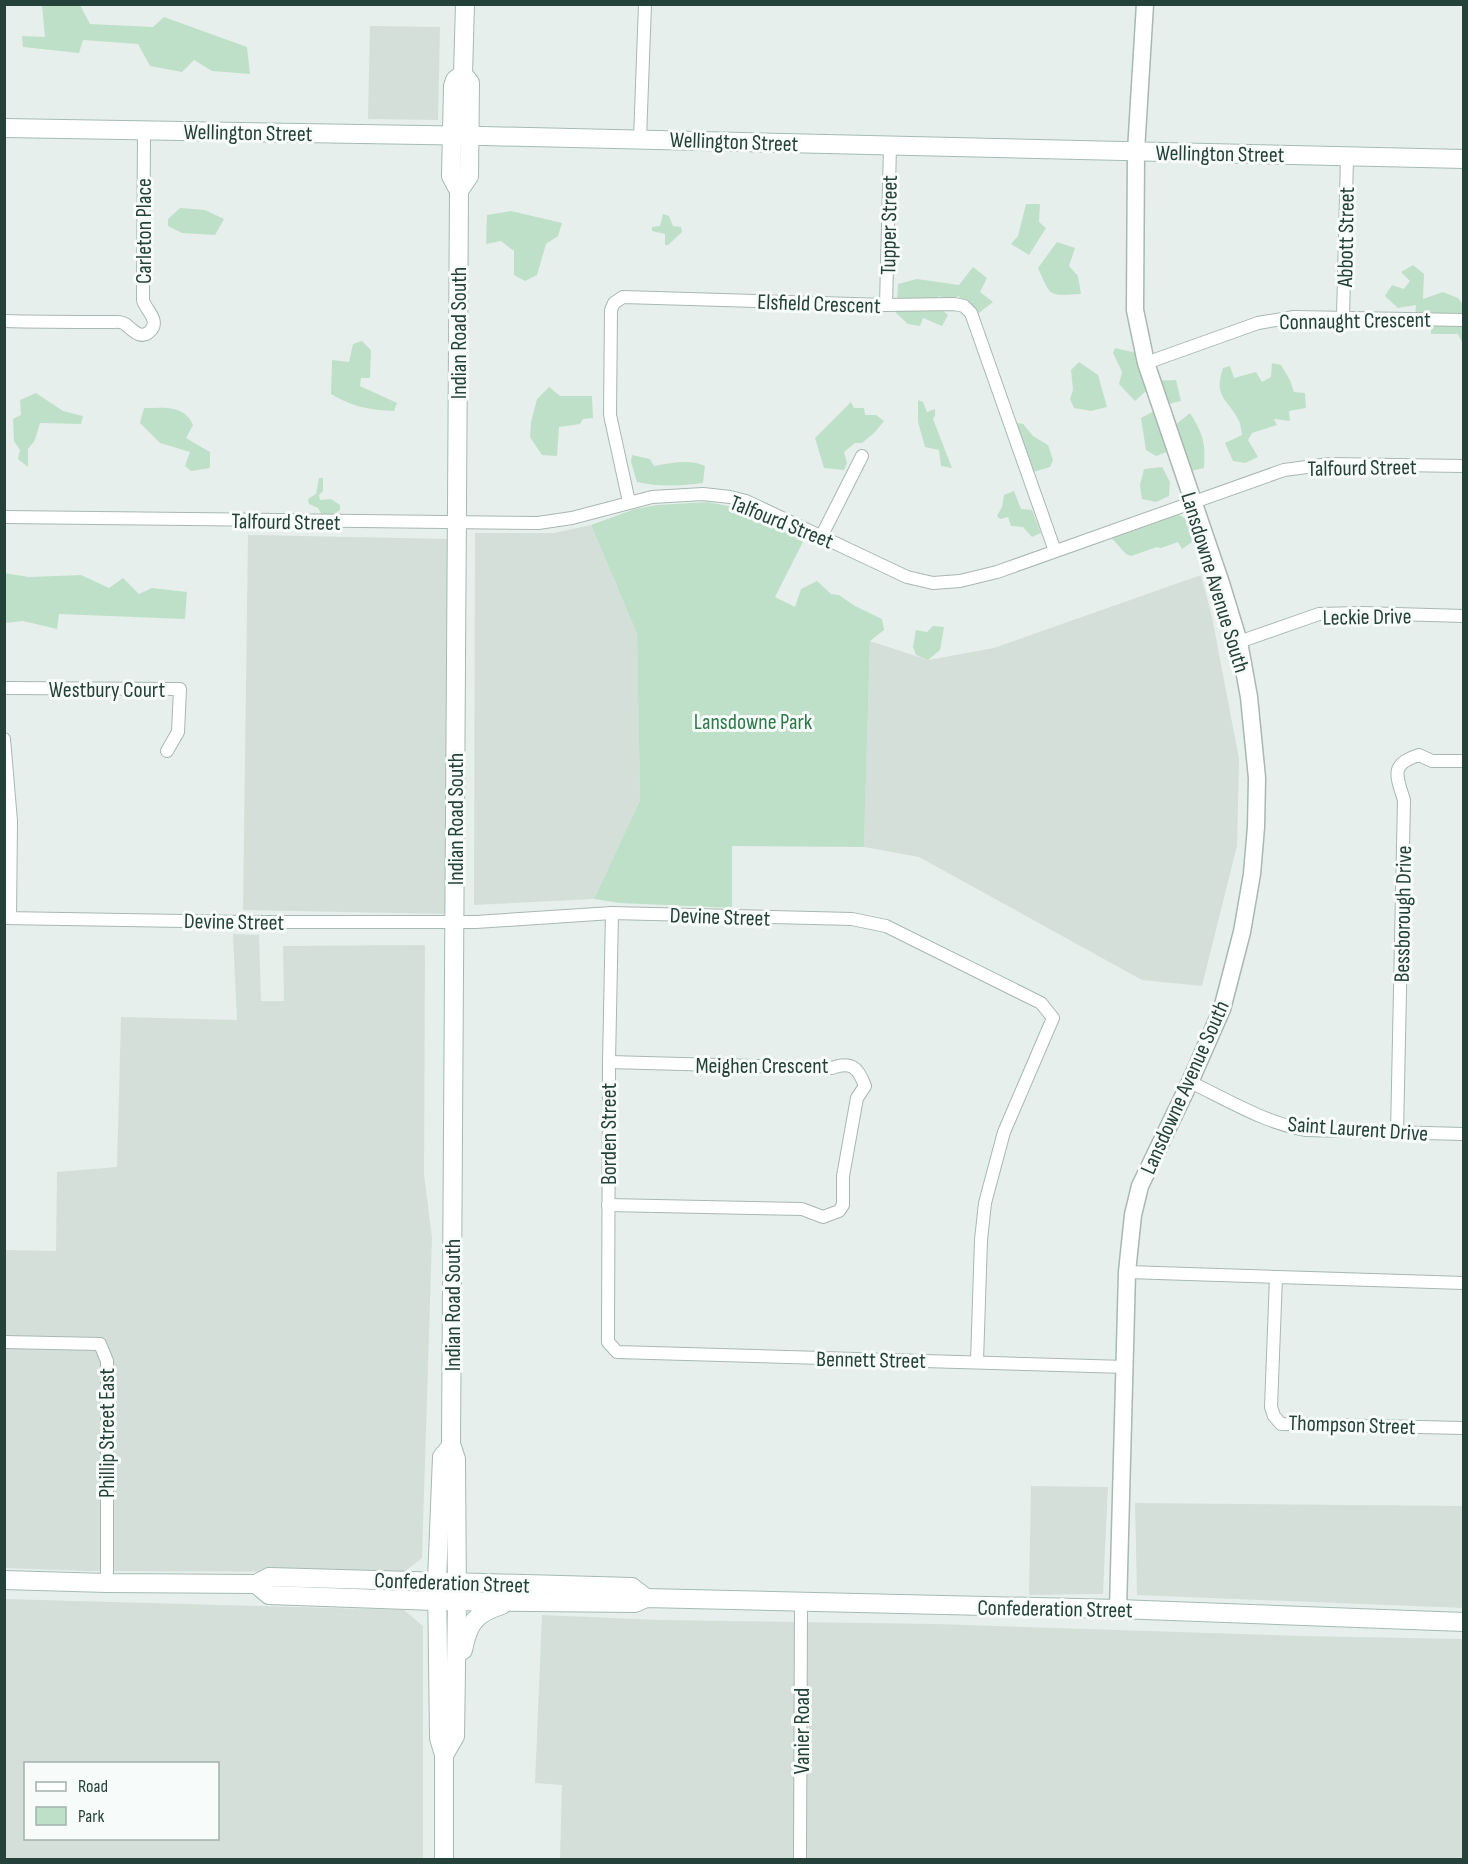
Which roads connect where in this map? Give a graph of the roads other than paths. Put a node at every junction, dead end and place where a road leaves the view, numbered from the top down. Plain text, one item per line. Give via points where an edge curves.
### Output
1 (465, 4) edge
2 (645, 4) edge
3 (1145, 4) edge
4 (463, 74) junction
5 (4, 128) edge
6 (144, 130) junction
7 (471, 135) junction
8 (451, 136) junction
9 (640, 139) junction
10 (890, 146) junction
11 (1136, 151) junction
12 (1347, 157) junction
13 (1464, 159) edge
14 (459, 191) junction
15 (886, 305) junction
16 (1343, 317) junction
17 (1464, 320) edge
18 (4, 321) edge
19 (1146, 363) junction
20 (862, 456) dead end
21 (1464, 466) edge
22 (630, 502) junction
23 (1193, 502) junction
24 (4, 517) edge
25 (457, 524) junction
26 (822, 535) junction
27 (1056, 551) junction
28 (1464, 616) edge
29 (1239, 642) junction
30 (4, 688) edge
31 (4, 739) edge
32 (167, 751) dead end
33 (1464, 761) edge
34 (612, 913) junction
35 (7, 918) edge
36 (454, 922) junction
37 (609, 1062) junction
38 (1190, 1082) junction
39 (1397, 1133) junction
40 (1464, 1134) edge
41 (608, 1205) junction
42 (1127, 1272) junction
43 (1276, 1277) junction
44 (1464, 1283) edge
45 (4, 1342) edge
46 (617, 1352) joint
47 (977, 1361) junction
48 (1125, 1367) junction
49 (1464, 1428) edge
50 (451, 1446) junction
51 (441, 1488) junction
52 (4, 1580) edge
53 (399, 1580) junction
54 (437, 1581) junction
55 (457, 1581) junction
56 (107, 1583) junction
57 (256, 1584) junction
58 (646, 1598) junction
59 (437, 1601) junction
60 (458, 1601) junction
61 (512, 1601) junction
62 (801, 1602) junction
63 (1119, 1610) junction
64 (1464, 1622) edge
65 (455, 1704) junction
66 (444, 1755) junction
67 (444, 1856) edge
68 (800, 1860) edge

1 - 4 main road
2 - 9 street
3 - 11 street, Lansdowne Avenue South
4 - 7 main road, Indian Road South via 470,83
4 - 8 main road, Indian Road South via 453,86
5 - 6 main road, Wellington Street
6 - 8 main road, Wellington Street
6 - 18 street, Carleton Place via 143,303 154,318 153,327 143,335 120,322
7 - 8 main road, Wellington Street
7 - 9 main road, Wellington Street
7 - 14 main road, Indian Road South via 469,176
8 - 14 main road, Indian Road South via 451,176
9 - 10 main road, Wellington Street
10 - 11 main road, Wellington Street
10 - 15 street, Tupper Street
11 - 12 main road, Wellington Street
11 - 19 street, Lansdowne Avenue South via 1135,310
12 - 13 main road, Wellington Street
12 - 16 street, Abbott Street
14 - 25 main road, Indian Road South
15 - 22 street, Elsfield Crescent via 623,297 614,303 610,415
15 - 27 street, Elsfield Crescent via 954,304 971,313
16 - 17 street, Connaught Crescent
16 - 19 street, Connaught Crescent via 1294,317 1258,323
19 - 23 street, Lansdowne Avenue South
20 - 26 street
21 - 23 street, Talfourd Street via 1310,465 1284,470
22 - 25 street, Talfourd Street via 538,523
22 - 26 street, Talfourd Street via 703,494 730,497
23 - 27 street, Talfourd Street
23 - 29 street, Lansdowne Avenue South
24 - 25 street, Talfourd Street
25 - 36 main road, Indian Road South
26 - 27 street, Talfourd Street via 907,577 933,583 997,573
28 - 29 street, Leckie Drive via 1319,614
29 - 38 street, Lansdowne Avenue South via 1257,778 1252,874 1222,1009
30 - 32 street, Westbury Court via 180,689 178,732
31 - 35 street via 11,820
33 - 39 street, Bessborough Drive via 1432,760 1419,754 1405,759 1399,767 1398,781 1404,800
34 - 36 street, Devine Street
34 - 37 street, Borden Street
34 - 47 street, Devine Street via 852,920 886,926 1041,1003 1053,1018 1004,1132 985,1203
35 - 36 street, Devine Street
36 - 50 main road, Indian Road South
37 - 41 street, Borden Street
37 - 41 street, Meighen Crescent via 832,1068 843,1064 854,1067 865,1086 857,1098 843,1176 843,1205 839,1210 823,1217 802,1209
38 - 39 street, Saint Laurent Drive via 1286,1126
38 - 42 street, Lansdowne Avenue South via 1140,1186
39 - 40 street, Saint Laurent Drive
41 - 46 street, Borden Street via 608,1341
42 - 43 street
42 - 48 street, Lansdowne Avenue South
43 - 44 street
43 - 49 street, Thompson Street via 1271,1407 1281,1424
45 - 56 street, Phillip Street East via 100,1344 104,1353
46 - 47 street, Bennett Street
47 - 48 street, Bennett Street
48 - 63 street, Lansdowne Avenue South
50 - 51 main road, Indian Road South via 442,1457
50 - 55 main road, Indian Road South via 456,1459
51 - 53 main road via 429,1563 418,1574
51 - 54 main road, Indian Road South
52 - 56 main road, Confederation Street
53 - 54 main road, Confederation Street
53 - 57 main road, Confederation Street via 269,1577
54 - 55 main road, Confederation Street
54 - 59 main road, Indian Road South
55 - 58 main road, Confederation Street via 632,1587
55 - 60 main road, Indian Road South
56 - 57 main road, Confederation Street
57 - 59 main road, Confederation Street via 269,1595
58 - 61 main road, Confederation Street via 635,1603
58 - 62 main road, Confederation Street
59 - 60 main road, Confederation Street
59 - 66 main road, Indian Road South via 439,1738
60 - 61 main road, Confederation Street
60 - 65 main road, Indian Road South
61 - 65 main road via 482,1613 468,1629
62 - 63 main road, Confederation Street
62 - 68 street, Vanier Road
63 - 64 main road, Confederation Street
65 - 66 main road, Indian Road South via 455,1736
66 - 67 main road, Indian Road South

